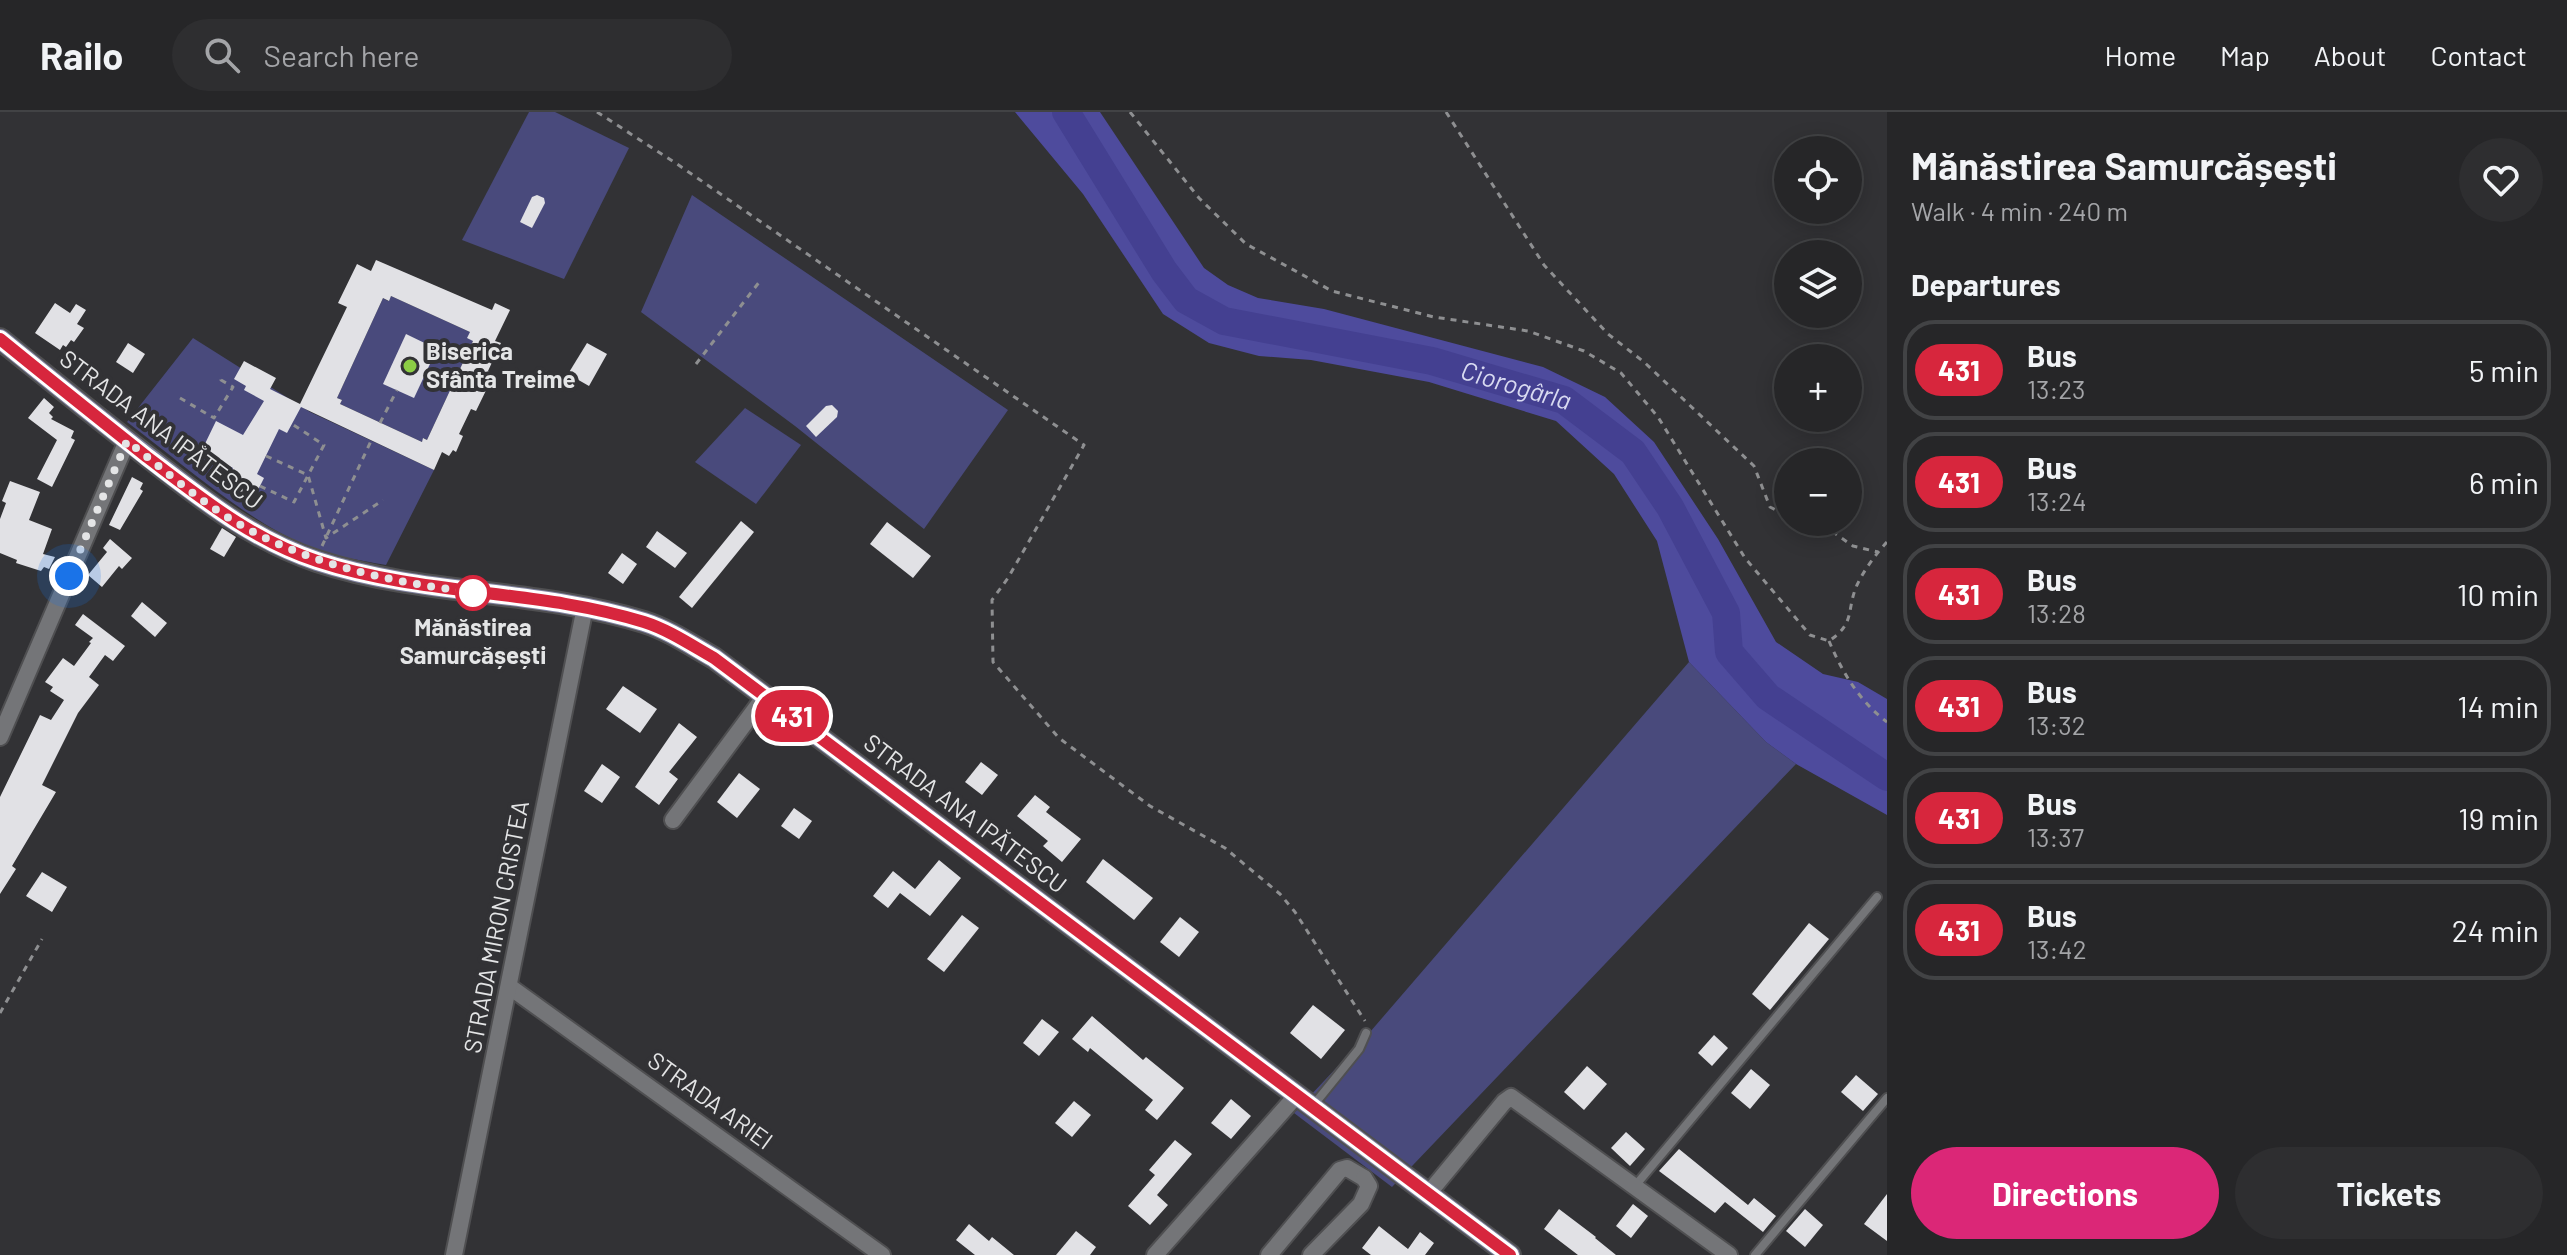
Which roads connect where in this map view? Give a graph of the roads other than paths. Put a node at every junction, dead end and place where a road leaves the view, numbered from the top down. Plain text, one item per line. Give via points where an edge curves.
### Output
1 (0, 339) edge
2 (127, 441) junction
3 (585, 607) junction
4 (765, 696) junction
5 (0, 737) edge
6 (673, 820) dead end
7 (1877, 897) dead end
8 (510, 987) junction
9 (1366, 1033) road end
10 (1887, 1098) edge
11 (1304, 1102) junction
12 (1373, 1154) junction
13 (1364, 1178) junction
14 (1635, 1186) junction
15 (1428, 1194) junction
16 (454, 1255) edge
17 (882, 1255) edge
18 (1155, 1255) edge
19 (1269, 1255) edge
20 (1311, 1255) edge
21 (1510, 1255) edge
22 (1729, 1255) edge
23 (1755, 1255) edge

1 - 2 main road, STRADA ANA IPĂTESCU
2 - 3 main road, STRADA ANA IPĂTESCU via 222,514 315,560 444,589
2 - 5 street
3 - 4 main road, STRADA ANA IPĂTESCU via 670,633
3 - 8 street, STRADA MIRON CRISTEA
4 - 6 street
4 - 11 main road, STRADA ANA IPĂTESCU
7 - 14 lane
8 - 16 street, STRADA MIRON CRISTEA
8 - 17 street, STRADA ARIEI
9 - 11 lane via 1359,1049
10 - 23 lane
11 - 12 main road, STRADA ANA IPĂTESCU
11 - 18 street
12 - 13 street
12 - 15 main road, STRADA ANA IPĂTESCU
13 - 19 street via 1347,1168 1340,1170
13 - 20 street via 1369,1186 1361,1204
14 - 15 street via 1511,1097
14 - 22 street
15 - 21 main road, STRADA ANA IPĂTESCU

